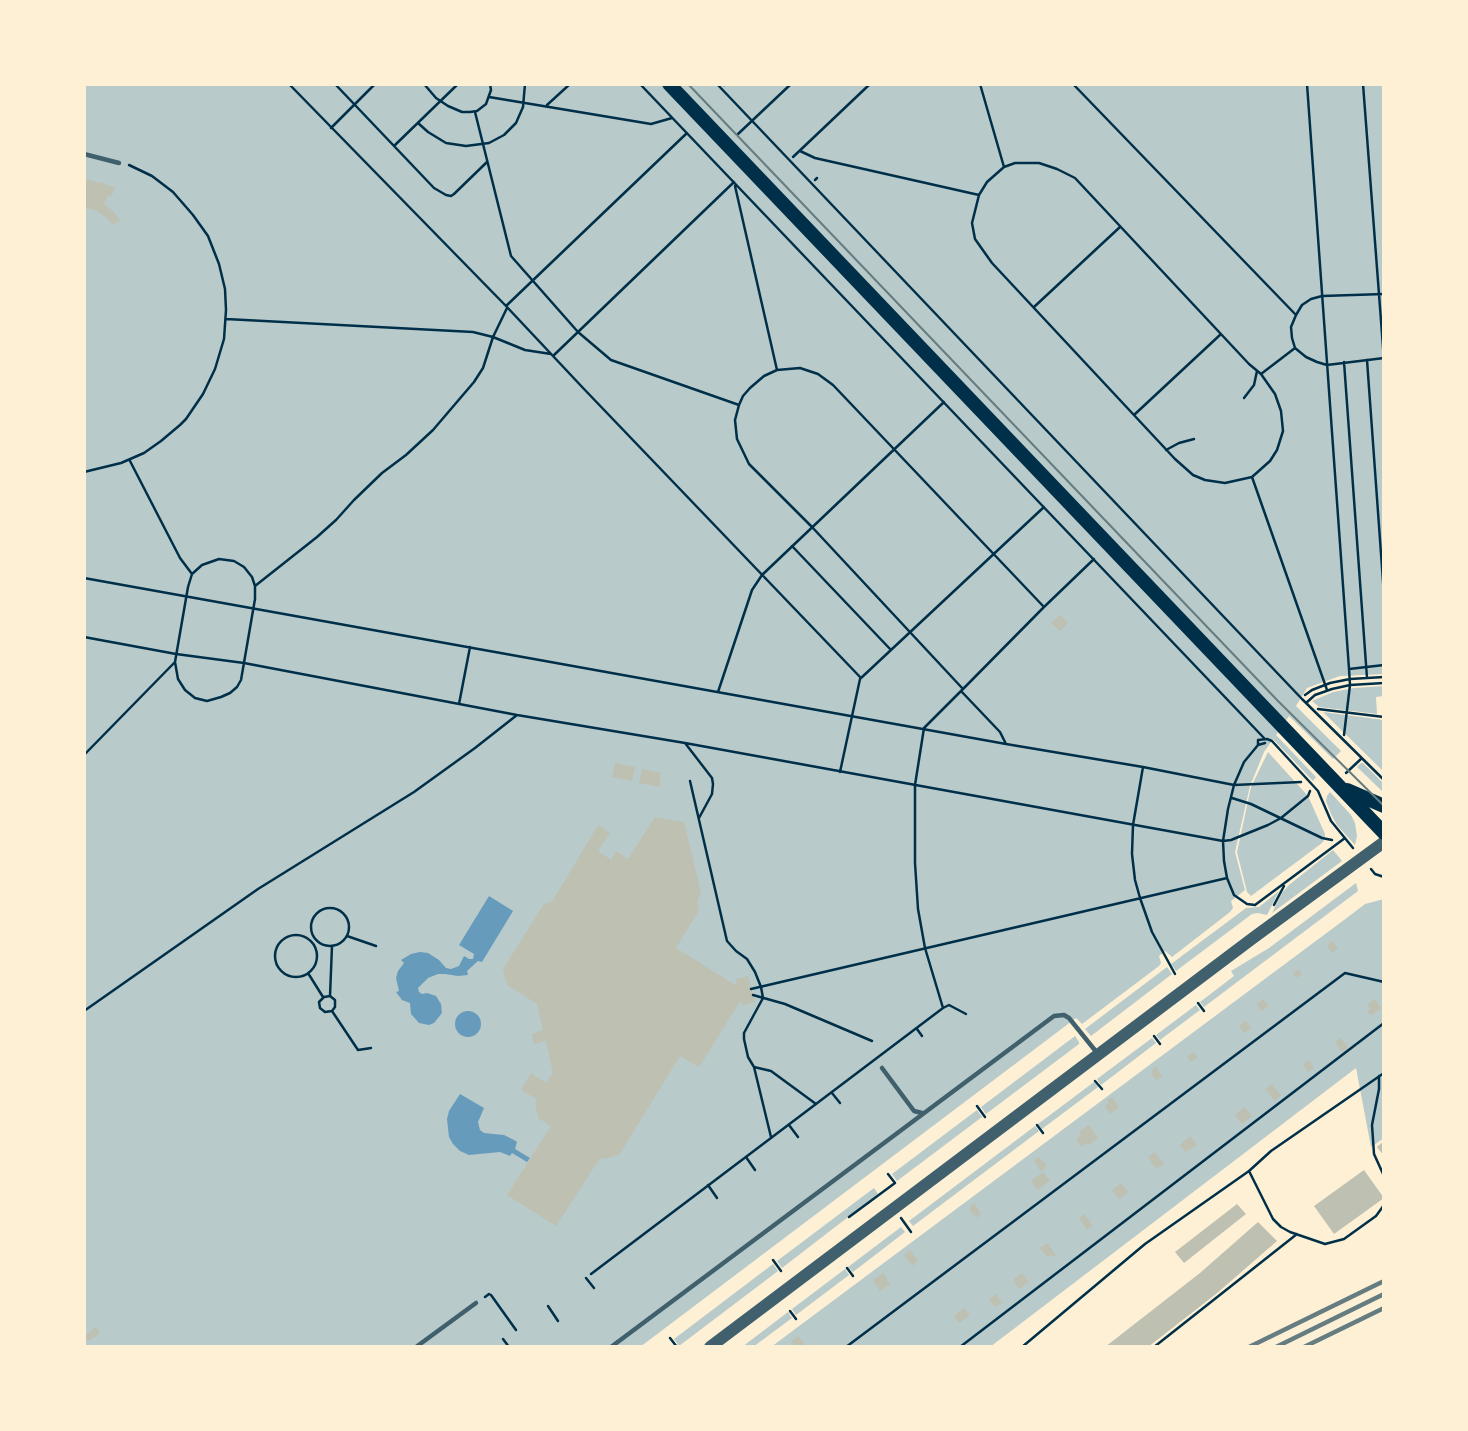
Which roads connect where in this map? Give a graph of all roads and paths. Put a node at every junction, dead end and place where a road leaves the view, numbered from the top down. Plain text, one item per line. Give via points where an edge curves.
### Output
1 (289, 84) edge
2 (335, 84) edge
3 (375, 84) edge
4 (424, 84) edge
5 (458, 84) edge
6 (490, 84) edge
7 (525, 84) edge
8 (570, 84) edge
9 (640, 84) edge
10 (669, 84) edge
11 (717, 84) edge
12 (791, 84) edge
13 (870, 84) edge
14 (980, 84) edge
15 (1073, 84) edge
16 (1307, 84) edge
17 (1363, 84) edge
18 (489, 97) junction
19 (441, 101) junction
20 (524, 103) junction
21 (355, 104) junction
22 (545, 107) junction
23 (475, 112) junction
24 (672, 118) junction
25 (752, 120) junction
26 (418, 123) junction
27 (331, 128) junction
28 (687, 133) junction
29 (733, 139) dead end
30 (483, 144) junction
31 (394, 146) junction
32 (800, 151) junction
33 (84, 154) edge
34 (793, 157) dead end
35 (119, 163) joint
36 (487, 163) junction
37 (1004, 167) junction
38 (734, 182) junction
39 (979, 195) junction
40 (1120, 227) junction
41 (533, 281) junction
42 (1379, 293) junction
43 (1384, 294) edge
44 (1322, 296) junction
45 (507, 307) junction
46 (1034, 307) junction
47 (1296, 315) junction
48 (226, 319) junction
49 (578, 332) junction
50 (1221, 334) junction
51 (493, 337) junction
52 (1296, 348) junction
53 (553, 355) junction
54 (1384, 359) edge
55 (1367, 360) junction
56 (1344, 362) junction
57 (1327, 365) junction
58 (777, 370) junction
59 (1257, 371) junction
60 (1261, 374) junction
61 (1244, 398) dead end
62 (944, 402) junction
63 (739, 405) junction
64 (1134, 415) junction
65 (1194, 439) dead end
66 (894, 449) junction
67 (1166, 450) junction
68 (129, 460) junction
69 (84, 472) edge
70 (1252, 477) junction
71 (1044, 507) junction
72 (811, 527) junction
73 (792, 546) junction
74 (994, 554) junction
75 (1094, 559) junction
76 (192, 574) junction
77 (762, 575) junction
78 (84, 578) edge
79 (255, 586) junction
80 (1384, 595) edge
81 (187, 596) junction
82 (1044, 607) junction
83 (254, 609) junction
84 (910, 633) junction
85 (84, 637) edge
86 (470, 647) junction
87 (891, 650) junction
88 (176, 654) junction
89 (175, 662) junction
90 (244, 663) junction
91 (1384, 665) edge
92 (1366, 667) junction
93 (1349, 669) junction
94 (1384, 677) edge
95 (860, 678) junction
96 (1367, 678) junction
97 (1349, 679) junction
98 (1384, 683) edge
99 (1325, 685) junction
100 (1350, 685) junction
101 (962, 690) junction
102 (1327, 690) junction
103 (718, 692) junction
104 (1305, 695) dead end
105 (1306, 703) junction
106 (460, 704) junction
107 (1318, 709) dead end
108 (1346, 712) junction
109 (517, 715) junction
110 (852, 716) junction
111 (1384, 717) edge
112 (924, 728) junction
113 (1344, 735) dead end
114 (1265, 741) junction
115 (685, 743) junction
116 (1006, 744) junction
117 (84, 755) edge
118 (1362, 758) junction
119 (1143, 767) junction
120 (841, 772) junction
121 (1340, 779) junction
122 (1384, 780) edge
123 (690, 781) dead end
124 (1301, 782) dead end
125 (915, 785) junction
126 (1234, 785) junction
127 (1310, 791) dead end
128 (1231, 798) junction
129 (1384, 806) edge
130 (699, 818) junction
131 (1281, 818) junction
132 (1133, 825) junction
133 (1384, 833) edge
134 (1345, 838) junction
135 (1332, 840) dead end
136 (1223, 841) junction
137 (1384, 842) edge
138 (1355, 850) dead end
139 (1373, 872) dead end
140 (1384, 877) edge
141 (1227, 878) junction
142 (1140, 898) junction
143 (347, 936) junction
144 (313, 940) junction
145 (332, 946) junction
146 (376, 946) dead end
147 (925, 948) junction
148 (308, 973) junction
149 (1175, 974) dead end
150 (1384, 982) edge
151 (761, 987) junction
152 (751, 989) dead end
153 (753, 995) dead end
154 (330, 996) junction
155 (324, 997) junction
156 (762, 998) junction
157 (1198, 1003) dead end
158 (943, 1008) junction
159 (332, 1010) junction
160 (84, 1011) edge
161 (1204, 1011) dead end
162 (966, 1014) dead end
163 (1384, 1023) edge
164 (917, 1029) junction
165 (922, 1036) dead end
166 (1154, 1036) dead end
167 (872, 1041) dead end
168 (1160, 1044) dead end
169 (371, 1048) dead end
170 (1098, 1055) junction
171 (754, 1067) junction
172 (882, 1068) dead end
173 (1384, 1073) edge
174 (1380, 1076) junction
175 (1095, 1080) dead end
176 (1102, 1088) dead end
177 (832, 1093) junction
178 (840, 1103) dead end
179 (817, 1104) junction
180 (977, 1106) dead end
181 (923, 1114) junction
182 (985, 1117) dead end
183 (789, 1125) junction
184 (1037, 1125) dead end
185 (1043, 1133) dead end
186 (772, 1137) junction
187 (797, 1137) dead end
188 (746, 1157) junction
189 (755, 1170) dead end
190 (1249, 1171) junction
191 (888, 1174) dead end
192 (1384, 1176) edge
193 (708, 1185) junction
194 (717, 1198) dead end
195 (1384, 1205) edge
196 (849, 1217) dead end
197 (901, 1218) dead end
198 (911, 1232) dead end
199 (1297, 1234) junction
200 (773, 1260) dead end
201 (847, 1268) dead end
202 (781, 1270) dead end
203 (591, 1274) dead end
204 (853, 1276) dead end
205 (586, 1278) dead end
206 (594, 1288) dead end
207 (476, 1303) joint
208 (548, 1306) dead end
209 (790, 1311) dead end
210 (796, 1319) dead end
211 (558, 1321) dead end
212 (516, 1330) dead end
213 (670, 1338) dead end
214 (503, 1339) dead end
215 (415, 1347) edge
216 (509, 1347) edge
217 (611, 1347) edge
218 (677, 1347) edge
219 (710, 1347) edge
220 (846, 1347) edge
221 (960, 1347) edge
222 (1022, 1347) edge
223 (1154, 1347) edge

1 - 27 path
2 - 21 path
3 - 21 path
4 - 19 path
5 - 19 path
6 - 18 path
7 - 20 path
8 - 22 path
9 - 24 path
10 - 121 main road
11 - 25 path
12 - 25 path
13 - 32 path
14 - 37 path
15 - 47 path
16 - 44 path
17 - 42 path
18 - 20 path
18 - 23 path
19 - 23 path via 454,109
19 - 26 path
20 - 22 path
20 - 30 path via 510,129
21 - 27 path
21 - 31 path
22 - 24 path via 651,124
23 - 30 path
24 - 28 path
25 - 29 path
25 - 105 path
26 - 30 path via 446,143
26 - 31 path
27 - 45 path
28 - 38 path
28 - 41 path
30 - 36 path
31 - 36 path via 434,188 451,196
32 - 34 path
32 - 39 path
33 - 35 lane
35 - 48 path via 152,176 198,221 222,272
36 - 41 path via 509,251
37 - 39 path
37 - 40 path via 1040,163 1075,178
38 - 49 path
38 - 58 path
38 - 62 path
39 - 46 path via 972,223 975,239
40 - 46 path
40 - 50 path
41 - 45 path
41 - 49 path
42 - 43 path
42 - 44 path
42 - 54 path
44 - 47 path via 1302,305
44 - 57 path
45 - 51 path
45 - 53 path
46 - 64 path
47 - 52 path via 1291,333
48 - 51 path via 466,331
48 - 68 path via 212,377 199,401 171,434
49 - 53 path
49 - 63 path via 611,360
50 - 59 path
50 - 64 path
51 - 53 path via 525,351
51 - 79 path via 474,382 433,429 317,537
52 - 57 path
52 - 60 path
53 - 77 path
54 - 55 path
55 - 56 path
55 - 80 path
56 - 57 path
56 - 92 path
57 - 93 path
58 - 63 path via 756,382
58 - 66 path via 800,368 818,374
59 - 60 path
59 - 61 path
60 - 70 path via 1275,394 1283,431 1270,461
62 - 66 path
62 - 71 path
63 - 72 path via 735,430 749,464
64 - 67 path
65 - 67 path
66 - 72 path
66 - 74 path
67 - 70 path via 1205,480 1225,484
68 - 69 path
68 - 76 path
70 - 99 path
71 - 74 path
71 - 75 path
72 - 73 path
72 - 84 path
73 - 77 path
73 - 87 path
74 - 82 path
74 - 84 path
75 - 82 path
75 - 114 path
76 - 79 path via 206,563 228,559 244,567
76 - 81 path
77 - 95 path
77 - 103 path via 752,590
78 - 81 path
79 - 83 path
81 - 83 path
81 - 88 path
82 - 101 path
83 - 86 path
83 - 90 path
84 - 87 path
84 - 101 path
85 - 88 path
86 - 103 path
86 - 106 path
87 - 95 path
88 - 89 path
88 - 90 path
89 - 90 path via 185,690 207,701 237,687
89 - 117 path
90 - 106 path
91 - 92 path
92 - 93 path
92 - 96 path
93 - 97 path
94 - 96 path
95 - 110 path
96 - 97 path
97 - 99 path
97 - 100 path
98 - 100 path
99 - 102 path
99 - 104 path
100 - 102 path
100 - 108 path
101 - 112 path
101 - 116 path
102 - 105 path
103 - 110 path
105 - 118 path
106 - 109 path
107 - 108 path
108 - 111 path
108 - 113 path
109 - 115 path
109 - 160 path via 414,792 258,889
110 - 112 path
110 - 120 path
112 - 116 path
112 - 125 path
114 - 126 path via 1258,740
114 - 134 path via 1272,741 1318,792 1328,816
115 - 120 path
115 - 130 path via 712,778 712,794
116 - 119 path
118 - 121 path
118 - 122 path
119 - 126 path
119 - 132 path
120 - 125 path
121 - 129 main road via 1361,797
121 - 133 main road
123 - 130 path
124 - 126 path
125 - 132 path
125 - 147 path via 916,896
126 - 128 path
127 - 131 path
128 - 131 path
128 - 136 path
130 - 151 path via 727,941 747,959
131 - 135 path
131 - 136 path
132 - 136 path
132 - 142 path via 1132,854
134 - 138 path
134 - 141 path via 1255,905 1234,895
136 - 141 path
137 - 170 street
139 - 140 path
141 - 142 path
142 - 147 path
142 - 149 path
143 - 144 path via 348,920 329,909 315,916
143 - 145 path
143 - 146 path
144 - 145 path
144 - 148 path via 316,964
144 - 148 path via 297,935 277,948 282,971 296,977
145 - 154 path
147 - 151 path
147 - 158 path
148 - 155 path
150 - 220 path via 1345,973
151 - 152 path
151 - 156 path
153 - 156 path
154 - 155 path
154 - 159 path via 335,1000
155 - 159 path via 320,1008
156 - 167 path
156 - 171 path via 744,1033
157 - 161 path
158 - 162 path via 949,1005
158 - 164 path
159 - 169 path via 358,1050
163 - 221 path
164 - 165 path
164 - 177 path
166 - 168 path
170 - 181 lane via 1069,1018 1054,1016
170 - 219 street
171 - 179 path via 771,1071
171 - 186 path
172 - 181 lane via 914,1111
173 - 174 path
174 - 190 path
174 - 192 path via 1372,1125 1374,1154
175 - 176 path
177 - 178 path
177 - 179 path
179 - 183 path
180 - 182 path
181 - 217 lane
183 - 186 path
183 - 187 path
184 - 185 path
186 - 188 path
188 - 189 path
188 - 193 path
190 - 199 path via 1273,1219
190 - 222 path via 1145,1244
191 - 196 path via 895,1183
193 - 194 path
193 - 203 path
195 - 199 path via 1344,1239 1325,1244
197 - 198 path
199 - 223 path
200 - 202 path
201 - 204 path
205 - 206 path
207 - 212 path via 491,1295
207 - 215 lane
208 - 211 path
209 - 210 path
213 - 218 path
214 - 216 path

